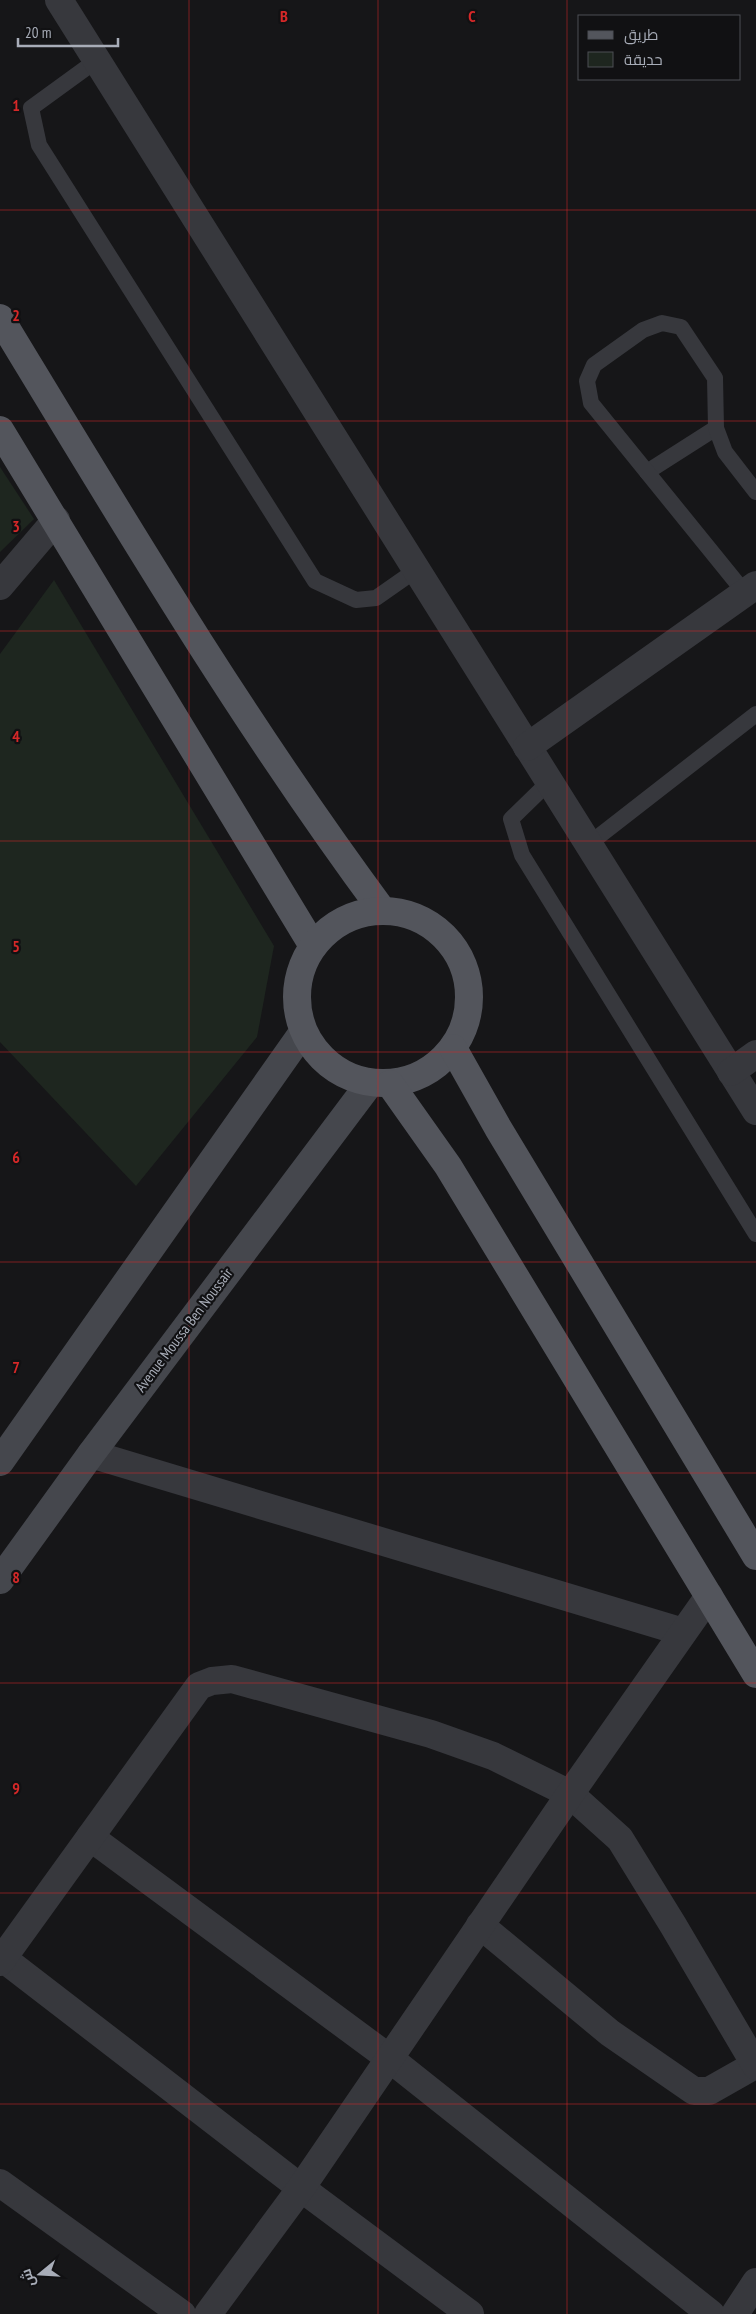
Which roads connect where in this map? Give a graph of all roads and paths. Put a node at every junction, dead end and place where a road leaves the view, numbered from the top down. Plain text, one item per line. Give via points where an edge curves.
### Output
1 (59, 0) edge
2 (97, 60) junction
3 (0, 318) edge
4 (716, 428) junction
5 (0, 430) edge
6 (646, 472) junction
7 (756, 492) edge
8 (56, 520) junction
9 (416, 570) junction
10 (0, 586) edge
11 (751, 589) edge
12 (756, 714) edge
13 (527, 747) junction
14 (549, 782) junction
15 (589, 844) junction
16 (382, 910) junction
17 (313, 946) junction
18 (304, 1032) junction
19 (453, 1048) junction
20 (756, 1054) edge
21 (731, 1072) junction
22 (380, 1083) junction
23 (756, 1111) edge
24 (756, 1234) edge
25 (91, 1454) junction
26 (0, 1462) edge
27 (756, 1556) edge
28 (0, 1580) edge
29 (709, 1596) junction
30 (683, 1632) junction
31 (756, 1674) edge
32 (570, 1794) junction
33 (90, 1837) junction
34 (480, 1925) junction
35 (1, 1959) edge
36 (389, 2058) junction
37 (756, 2066) edge
38 (0, 2183) edge
39 (301, 2188) junction
40 (756, 2282) edge
41 (182, 2314) edge
42 (208, 2314) edge
43 (470, 2314) edge
44 (711, 2314) edge
45 (735, 2314) edge

1 - 2 street
2 - 9 street
2 - 9 lane via 31,108 39,145 315,581 356,600 376,598
3 - 16 main road via 198,641
4 - 6 lane
4 - 6 lane via 715,378 681,327 662,322 643,330 594,365 587,381 591,403
4 - 7 lane via 725,452
5 - 8 main road
6 - 11 lane
8 - 10 street
8 - 17 main road
9 - 13 street
11 - 13 street
12 - 15 lane
13 - 14 street
14 - 15 street
14 - 24 lane via 511,819 522,855
15 - 21 street
16 - 17 main road via 344,920
16 - 19 main road via 413,916 440,932 459,957 468,987 466,1019
17 - 18 main road via 300,972 296,1002
18 - 22 main road via 320,1056 343,1074
18 - 26 street
19 - 22 main road via 414,1078
19 - 27 main road
20 - 21 street
21 - 23 street
22 - 25 street, Avenue Moussa Ben Noussair
22 - 29 main road via 448,1166
25 - 28 street, Avenue Moussa Ben Noussair
25 - 30 street
29 - 30 street
29 - 31 main road
30 - 32 street
32 - 33 street via 493,1756 431,1734 232,1679 199,1686
32 - 34 street
32 - 37 street via 620,1840
33 - 35 street
33 - 36 street
34 - 36 street
34 - 37 street via 610,2033 694,2091 709,2091
35 - 39 street
36 - 39 street
36 - 44 street
38 - 41 street
39 - 42 street
39 - 43 street
40 - 45 street

